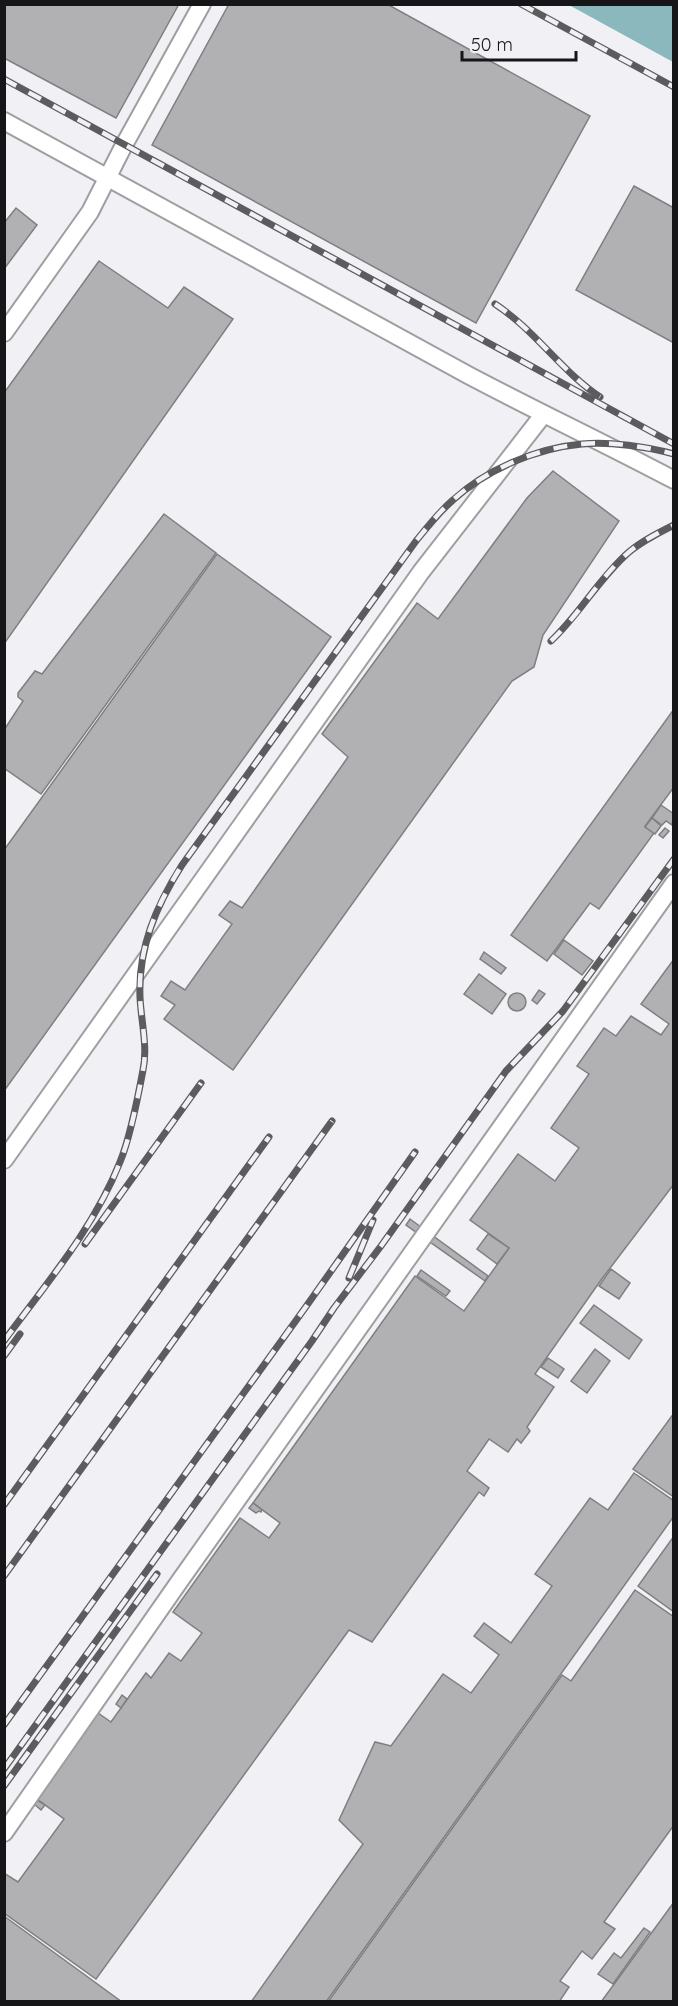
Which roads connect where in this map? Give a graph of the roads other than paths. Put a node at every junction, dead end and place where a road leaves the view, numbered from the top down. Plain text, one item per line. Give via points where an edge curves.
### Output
1 (202, 4) edge
2 (4, 121) edge
3 (108, 177) junction
4 (4, 333) edge
5 (543, 415) junction
6 (674, 480) edge
7 (674, 883) edge
8 (4, 1160) edge
9 (4, 1833) edge

1 - 3 lane
2 - 3 lane
3 - 4 lane via 90,212
3 - 5 lane
5 - 6 lane
5 - 8 lane via 421,572
7 - 9 lane

